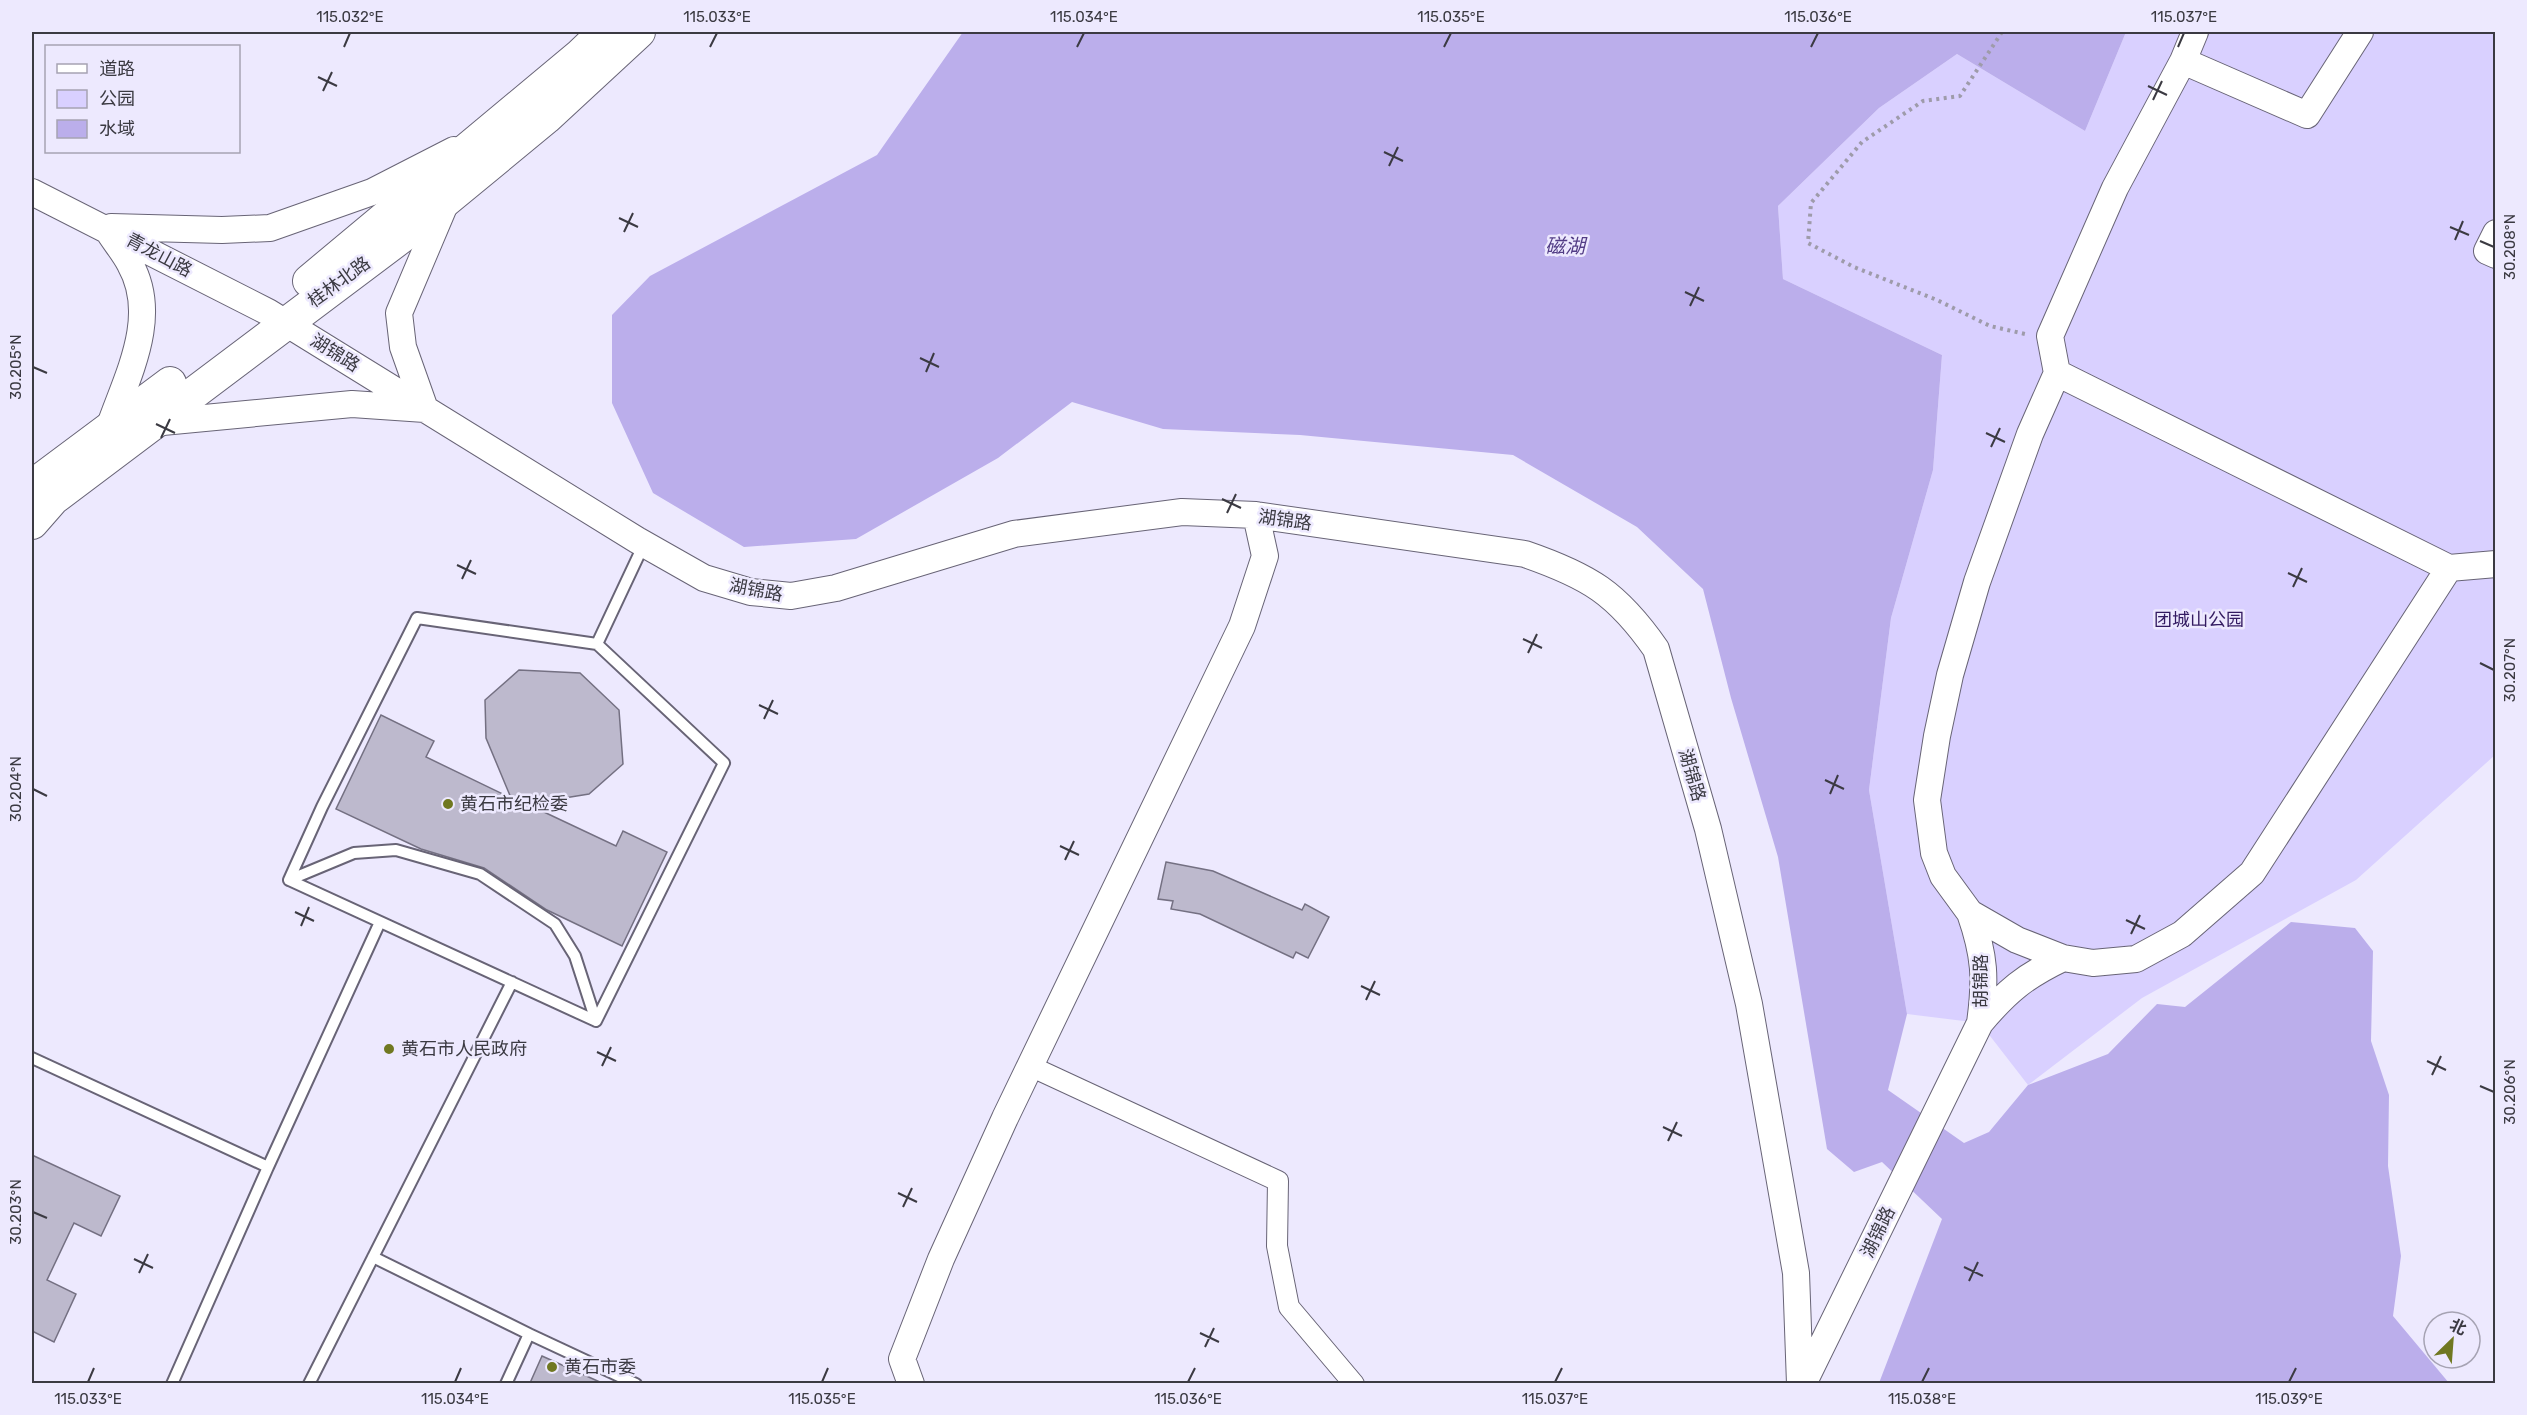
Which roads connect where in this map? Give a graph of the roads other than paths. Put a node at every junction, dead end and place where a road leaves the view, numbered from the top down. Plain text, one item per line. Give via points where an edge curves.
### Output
1 (604, 32) edge
2 (639, 32) edge
3 (2195, 32) edge
4 (2360, 32) edge
5 (2183, 61) junction
6 (481, 136) junction
7 (32, 192) edge
8 (447, 199) junction
9 (105, 227) junction
10 (2496, 233) edge
11 (2496, 255) edge
12 (276, 317) junction
13 (2057, 372) junction
14 (425, 409) junction
15 (152, 423) junction
16 (109, 428) junction
17 (32, 486) edge
18 (1256, 515) junction
19 (32, 523) edge
20 (644, 544) junction
21 (2496, 564) edge
22 (2449, 568) junction
23 (597, 644) junction
24 (290, 880) junction
25 (1970, 913) junction
26 (380, 922) junction
27 (2062, 958) junction
28 (512, 982) junction
29 (596, 1021) junction
30 (1980, 1023) junction
31 (32, 1058) edge
32 (1030, 1066) junction
33 (1953, 1080) joint
34 (268, 1167) junction
35 (373, 1257) junction
36 (529, 1334) junction
37 (172, 1383) edge
38 (309, 1383) edge
39 (506, 1383) edge
40 (636, 1383) edge
41 (911, 1383) edge
42 (1354, 1383) edge
43 (1802, 1383) edge

1 - 6 main road, 桂林北路
2 - 8 main road, 桂林北路 via 546,118
3 - 5 street
4 - 5 street via 2307,115
5 - 13 street via 2115,188 2050,336
6 - 9 street via 372,192 270,228
6 - 12 main road, 桂林北路
7 - 9 street, 青龙山路
8 - 12 main road, 桂林北路 via 404,235
8 - 14 street via 399,313 403,347
9 - 12 street, 青龙山路
9 - 16 street via 131,265 143,299 138,348
10 - 11 street via 2487,251
12 - 14 street, 湖锦路
12 - 15 main road, 桂林北路
12 - 16 main road, 桂林北路
13 - 22 street
13 - 25 street via 2030,434 1977,582 1937,736 1927,800 1929,828 1943,876
14 - 15 street via 352,404
14 - 20 street, 湖锦路
15 - 19 main road, 桂林北路 via 53,499
16 - 17 main road, 桂林北路
18 - 20 street, 湖锦路 via 1182,512 1014,534 836,588 791,596 751,592 704,578
18 - 32 street via 1265,556 1242,626
18 - 43 street, 湖锦路 via 1525,554 1565,568 1604,589 1638,623 1656,648 1730,917 1749,1004 1796,1273
20 - 23 lane
21 - 22 street
22 - 27 street via 2252,873 2182,934 2150,954 2107,963
23 - 24 lane via 417,618 322,807
23 - 29 lane via 724,762
24 - 26 lane
24 - 29 lane via 354,853 396,850 480,874 555,924 575,956
25 - 27 street via 2017,940
25 - 30 street, 胡锦路 via 1983,956 1985,985
26 - 28 lane
26 - 34 lane
27 - 30 street via 2014,986
28 - 29 lane
28 - 35 lane
30 - 33 street, 胡锦路
31 - 34 lane
32 - 41 street via 942,1259 902,1359
32 - 42 street via 1278,1181 1277,1246 1289,1307
33 - 43 street, 湖锦路
34 - 37 lane
35 - 36 lane
35 - 38 lane
36 - 39 lane
36 - 40 lane

